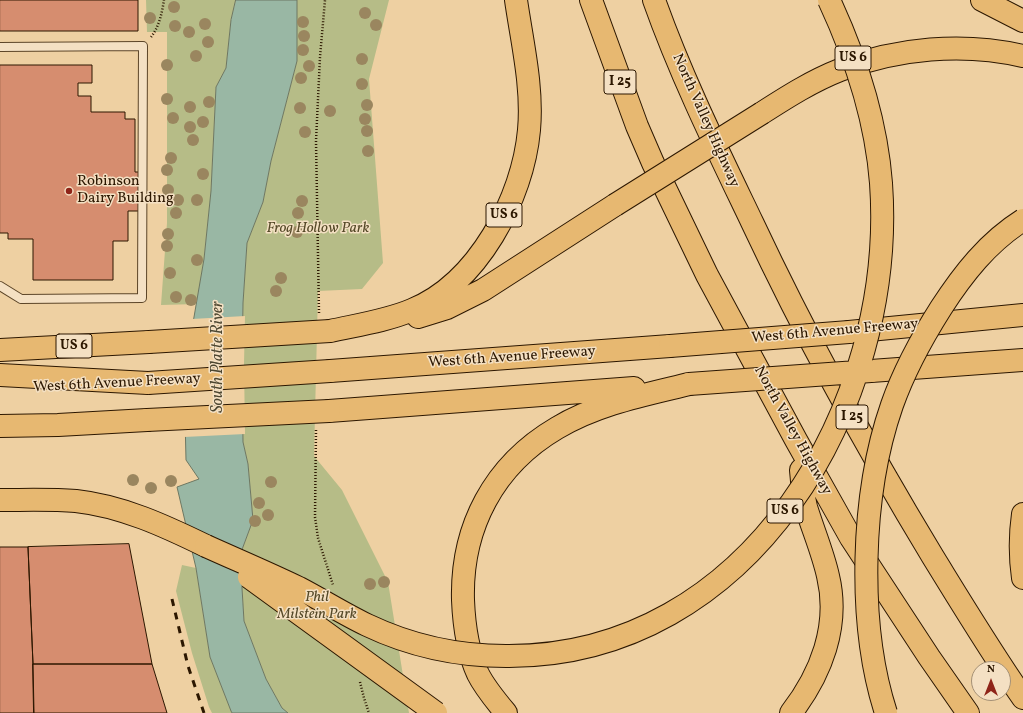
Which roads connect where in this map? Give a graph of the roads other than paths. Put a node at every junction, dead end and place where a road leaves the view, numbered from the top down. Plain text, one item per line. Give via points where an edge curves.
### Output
1 (516, 0) edge
2 (591, 0) edge
3 (654, 0) edge
4 (670, 0) edge
5 (829, 0) edge
6 (982, 0) edge
7 (1023, 21) edge
8 (0, 47) edge
9 (1023, 56) edge
10 (705, 123) junction
11 (1023, 220) edge
12 (0, 286) edge
13 (1023, 315) edge
14 (330, 331) junction
15 (0, 350) edge
16 (1023, 360) edge
17 (0, 375) edge
18 (148, 383) junction
19 (689, 384) junction
20 (0, 390) edge
21 (0, 427) edge
22 (796, 440) junction
23 (0, 500) edge
24 (1023, 514) edge
25 (206, 546) junction
26 (1023, 578) edge
27 (1023, 698) edge
28 (436, 713) edge
29 (506, 713) edge
30 (791, 713) edge
31 (886, 713) edge
32 (968, 713) edge

1 - 14 highway, US 6 via 529,94 529,130 520,175 488,244 455,282 413,310 386,319
2 - 22 highway, North Valley Highway / I 25 via 617,74 653,163 707,275
3 - 10 highway, North Valley Highway / I 25 via 683,76
4 - 10 highway
5 - 25 highway, US 6, bridge via 862,81 876,140 882,221 873,313 860,366 833,434 792,501 758,545 733,570 703,594 662,619 600,644 539,655 474,655 419,645 387,633 339,611 298,588
6 - 7 highway
8 - 12 lane via 143,46 142,298 21,299
9 - 14 highway, bridge via 969,49 934,50 900,54 840,70 784,98 483,290 447,308 400,321
10 - 27 highway, North Valley Highway / I 25 via 778,278 817,353 924,541 970,618
11 - 31 highway, bridge via 985,251 948,298 918,347 904,376 884,433 870,510 867,574 872,648
13 - 18 highway, West 6th Avenue Freeway, bridge via 670,346
14 - 15 highway, US 6, bridge
16 - 19 highway, bridge
17 - 18 highway
18 - 20 highway, West 6th Avenue Freeway
19 - 21 highway, bridge via 329,411
19 - 29 highway via 621,400 556,428 523,453 489,494 474,525 466,556 463,572 463,609 468,644 474,662 488,690
22 - 30 highway via 806,506 828,577 832,598 832,623 817,671 805,695
22 - 32 highway, North Valley Highway / I 25 via 851,538
23 - 25 highway, US 6 via 54,500 97,504 149,520
24 - 26 highway
25 - 28 highway, bridge

